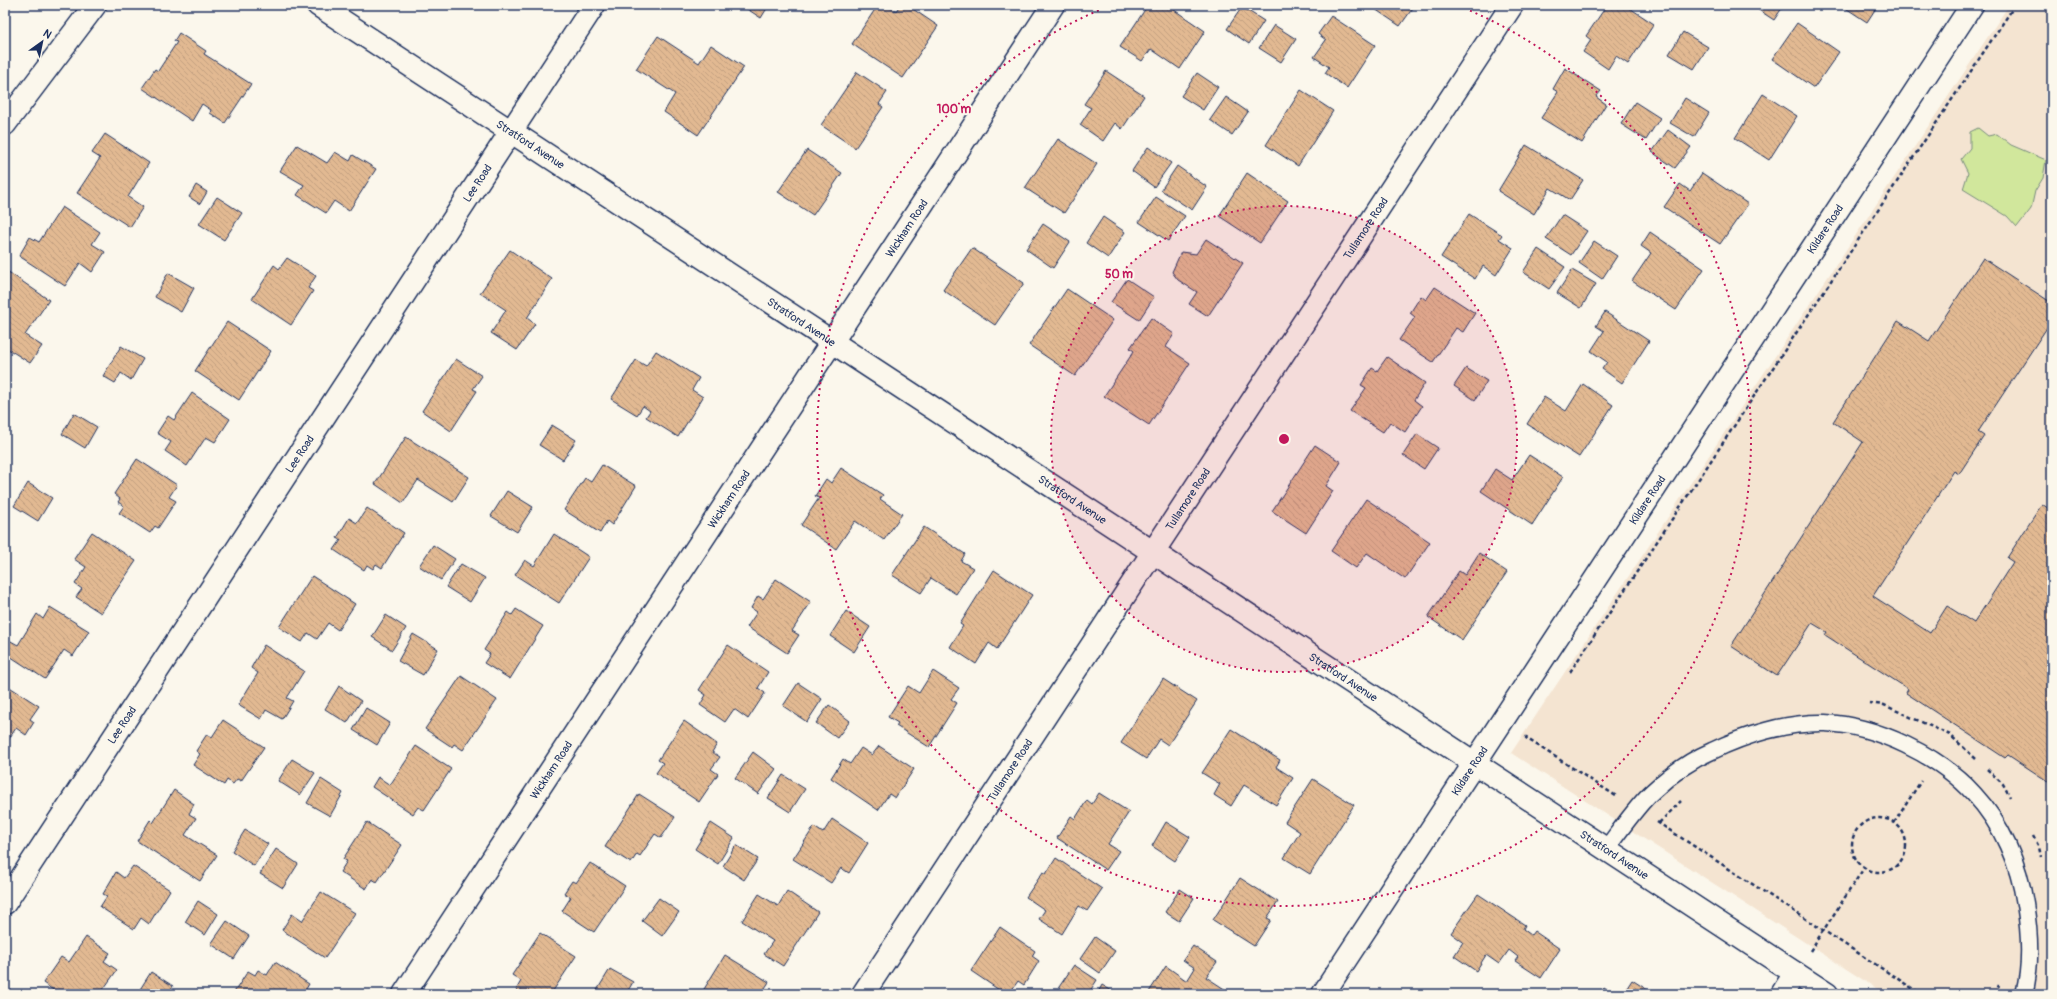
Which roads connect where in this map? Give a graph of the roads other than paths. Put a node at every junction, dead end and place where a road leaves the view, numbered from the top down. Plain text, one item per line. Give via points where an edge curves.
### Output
1 (95, 5) edge
2 (318, 5) edge
3 (594, 5) edge
4 (1053, 5) edge
5 (1512, 5) edge
6 (1972, 5) edge
7 (5, 124) edge
8 (511, 131) junction
9 (831, 342) junction
10 (1153, 552) junction
11 (1474, 763) junction
12 (1606, 849) junction
13 (5, 903) edge
14 (1795, 973) junction
15 (404, 994) edge
16 (864, 994) edge
17 (1323, 994) edge
18 (1782, 994) edge
19 (1827, 994) edge
20 (2024, 994) edge

1 - 7 street
2 - 8 street, Stratford Avenue
3 - 8 street, Lee Road
4 - 9 street, Wickham Road
5 - 10 street, Tullamore Road
6 - 11 street, Kildare Road
8 - 9 street, Stratford Avenue
8 - 13 street, Lee Road
9 - 10 street, Stratford Avenue
9 - 15 street, Wickham Road
10 - 11 street, Stratford Avenue
10 - 16 street, Tullamore Road
11 - 12 street, Stratford Avenue
11 - 17 street, Kildare Road
12 - 14 street, Stratford Avenue
12 - 20 lane via 1652,792 1681,769 1711,751 1747,737 1794,726 1824,723 1854,727 1894,739 1934,760 1974,793 1997,825 2012,852 2022,883 2028,925 2030,954
14 - 18 street
14 - 19 street, Stratford Avenue

